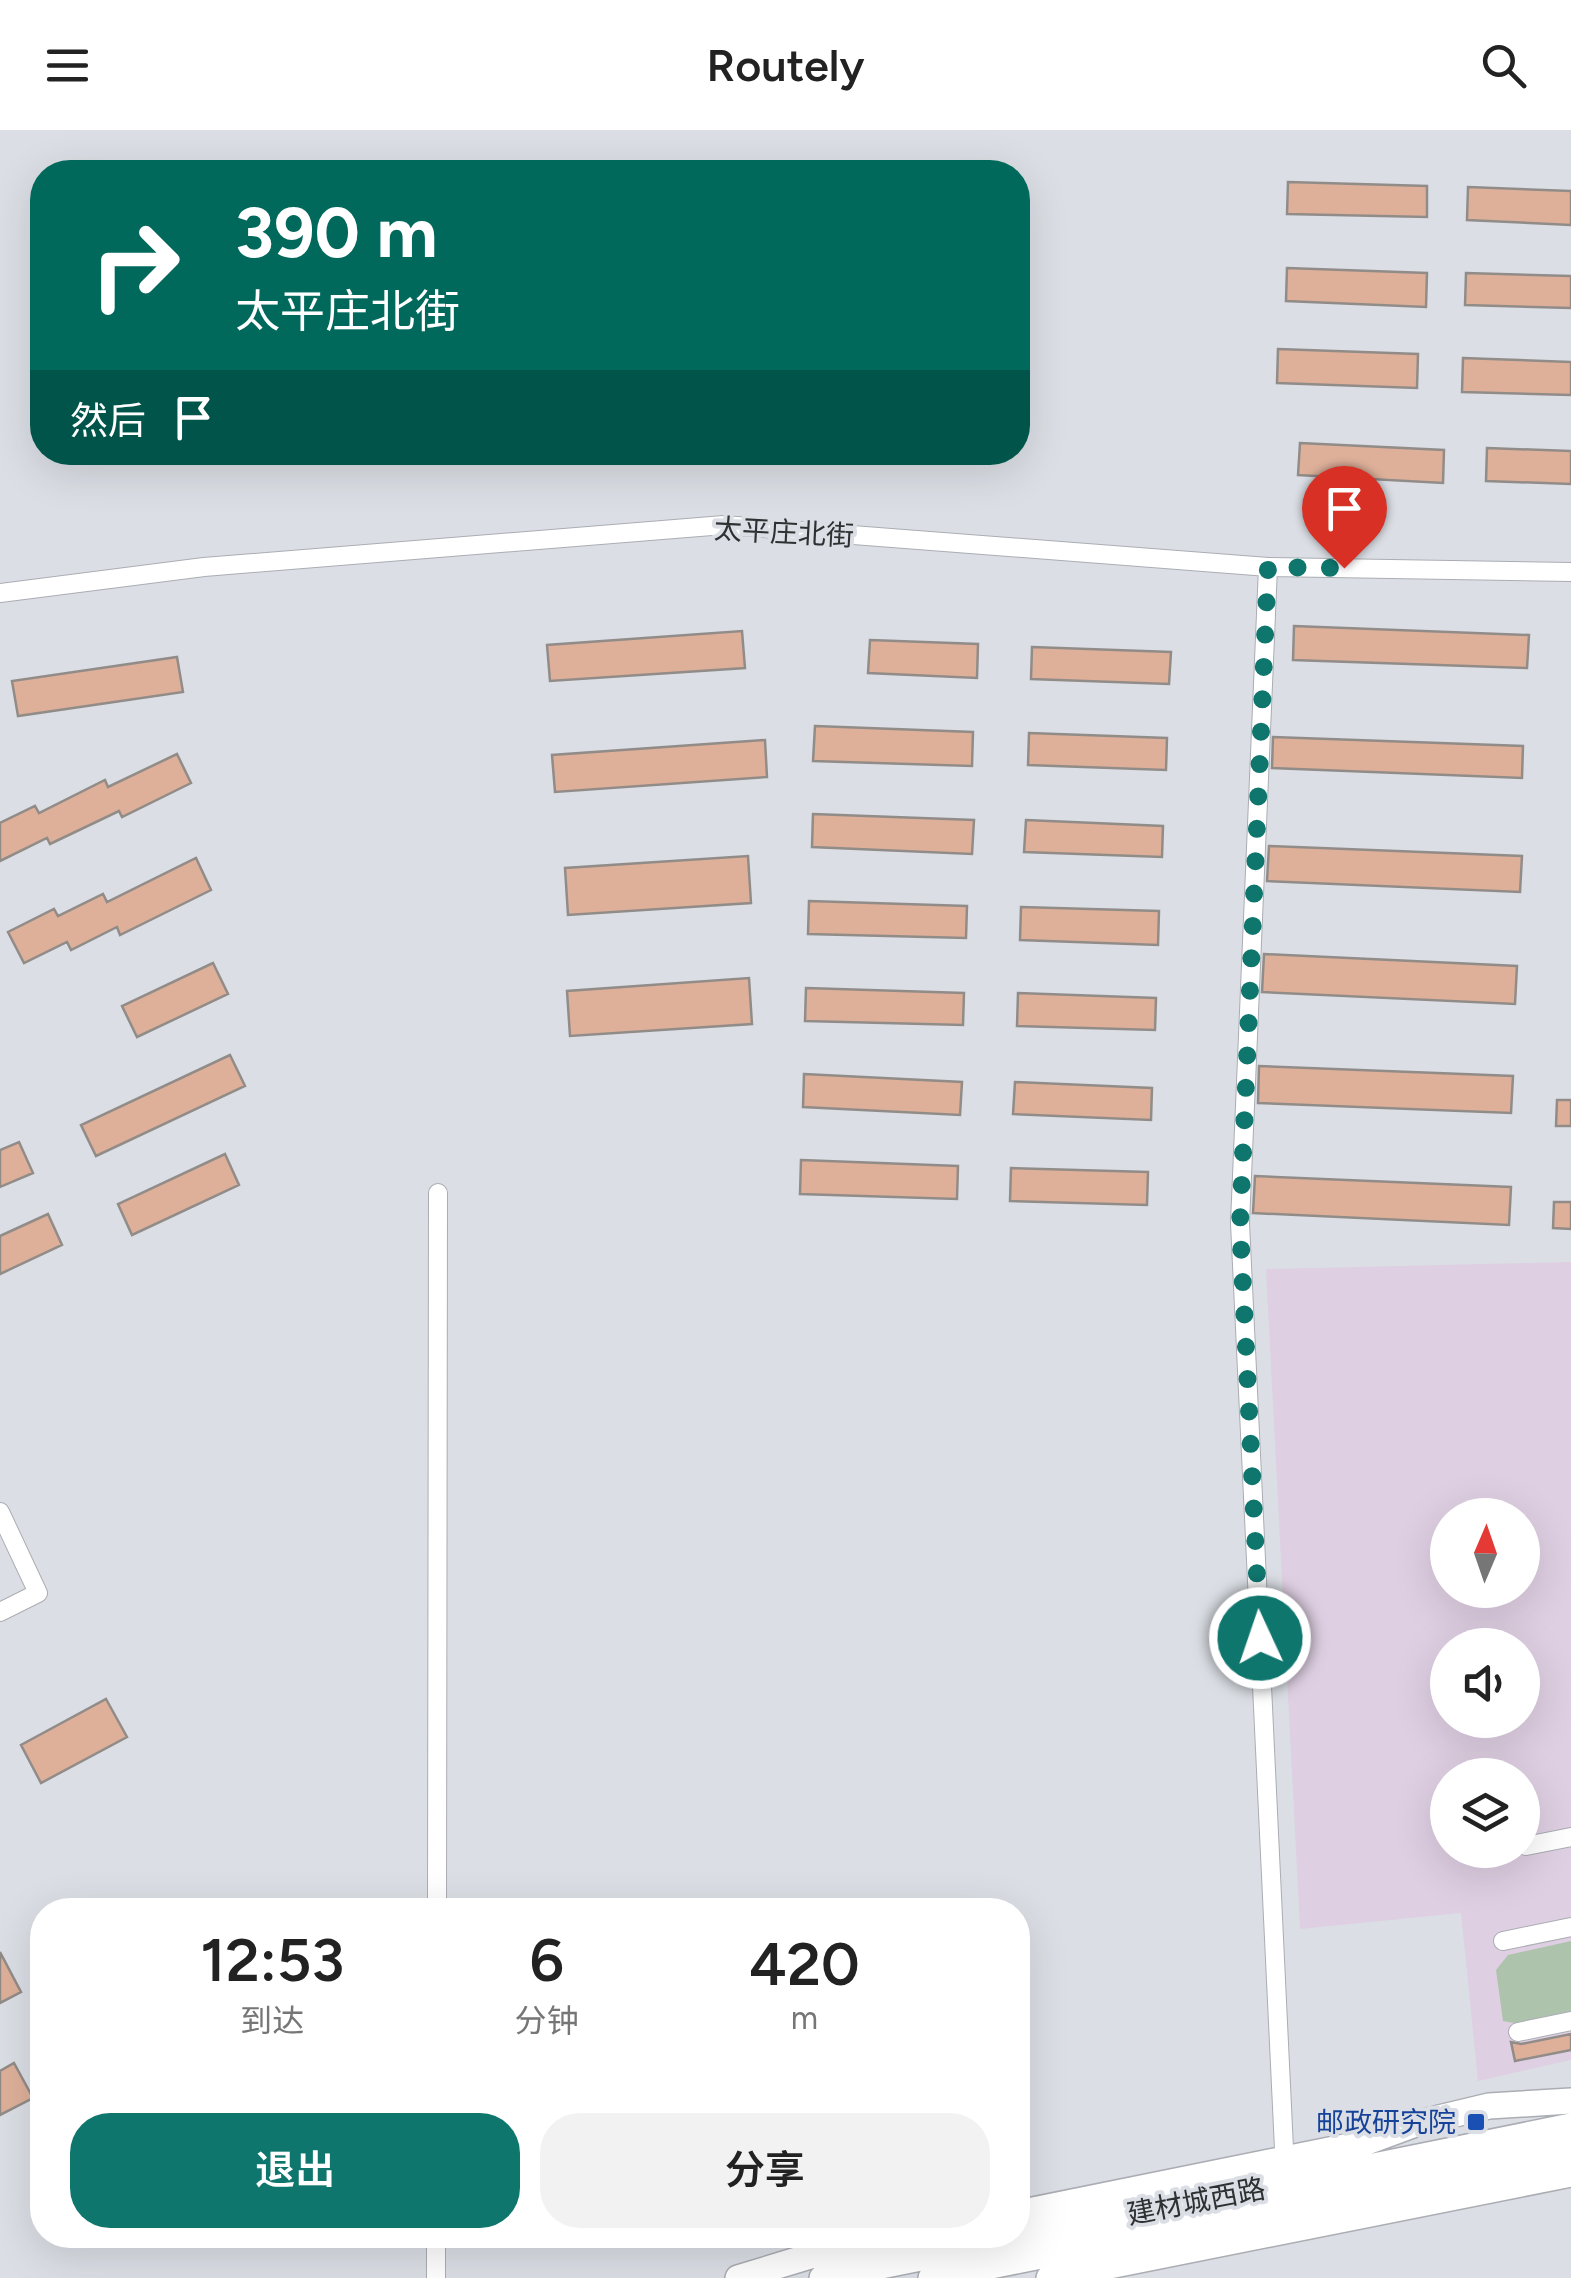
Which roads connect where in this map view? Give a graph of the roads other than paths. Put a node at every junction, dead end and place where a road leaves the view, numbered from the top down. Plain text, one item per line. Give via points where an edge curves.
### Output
1 (1268, 567) junction
2 (1571, 572) edge
3 (0, 593) edge
4 (438, 1193) dead end
5 (0, 1512) edge
6 (0, 1612) edge
7 (1571, 1837) edge
8 (1540, 1843) edge
9 (436, 1898) edge
10 (1571, 1927) edge
11 (1503, 1941) dead end
12 (1571, 2021) edge
13 (1518, 2032) dead end
14 (1571, 2101) edge
15 (1571, 2126) edge
16 (1571, 2150) edge
17 (1285, 2171) junction
18 (1571, 2174) edge
19 (1030, 2211) edge
20 (1030, 2230) edge
21 (436, 2248) edge
22 (847, 2248) edge
23 (952, 2248) edge
24 (436, 2278) edge
25 (738, 2278) edge
26 (822, 2278) edge
27 (931, 2278) edge
28 (1049, 2278) edge

1 - 2 street, 太平庄北街
1 - 3 street, 太平庄北街 via 724,526 204,567
1 - 17 street via 1240,1224
4 - 9 street
5 - 6 street via 38,1593
7 - 8 street
10 - 11 street
12 - 13 street
14 - 17 main road, 建材城西路 via 1489,2106 1418,2123
15 - 17 main road, 建材城西路
16 - 27 main road, 建材城西路
17 - 19 main road, 建材城西路
17 - 20 main road, 建材城西路
18 - 28 main road, 建材城西路
21 - 24 street
22 - 25 main road
23 - 26 main road, 建材城西路

